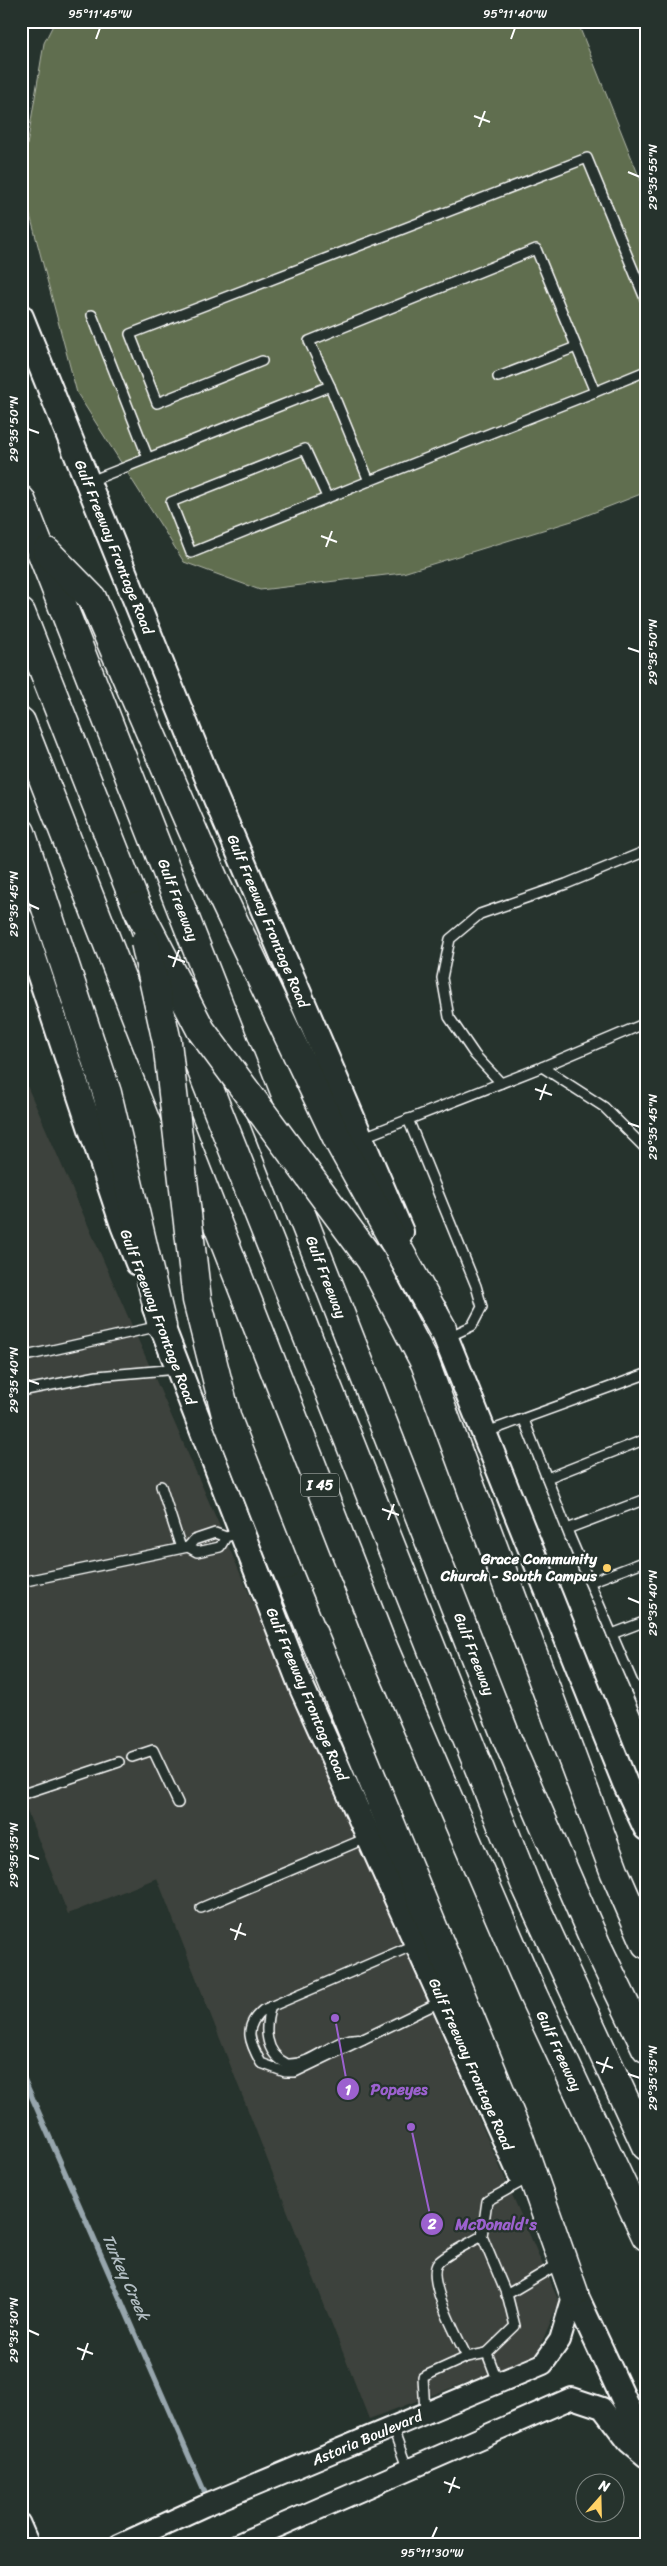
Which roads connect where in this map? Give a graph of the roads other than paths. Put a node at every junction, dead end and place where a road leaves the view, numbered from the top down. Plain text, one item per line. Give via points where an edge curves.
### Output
1 (646, 301) edge
2 (92, 315) dead end
3 (21, 316) edge
4 (576, 347) junction
5 (262, 361) dead end
6 (646, 371) edge
7 (498, 377) dead end
8 (330, 386) junction
9 (595, 392) junction
10 (148, 458) junction
11 (369, 481) junction
12 (88, 482) junction
13 (327, 497) junction
14 (21, 500) edge
15 (38, 542) junction
16 (21, 613) edge
17 (21, 722) edge
18 (21, 832) edge
19 (646, 851) edge
20 (137, 907) junction
21 (22, 922) edge
22 (646, 1023) edge
23 (542, 1067) junction
24 (501, 1083) junction
25 (408, 1119) junction
26 (361, 1138) junction
27 (646, 1149) edge
28 (162, 1326) junction
29 (444, 1333) junction
30 (21, 1357) edge
31 (178, 1369) junction
32 (646, 1374) edge
33 (21, 1391) edge
34 (524, 1420) junction
35 (484, 1433) junction
36 (646, 1439) edge
37 (547, 1478) junction
38 (161, 1486) dead end
39 (646, 1499) edge
40 (567, 1529) junction
41 (234, 1535) junction
42 (185, 1548) junction
43 (646, 1561) edge
44 (21, 1582) edge
45 (590, 1582) junction
46 (646, 1620) edge
47 (612, 1634) junction
48 (646, 1684) edge
49 (635, 1688) junction
50 (646, 1713) edge
51 (132, 1757) dead end
52 (119, 1762) dead end
53 (26, 1792) dead end
54 (178, 1803) dead end
55 (646, 1828) edge
56 (369, 1837) junction
57 (201, 1908) dead end
58 (417, 1944) junction
59 (646, 1944) edge
60 (443, 2001) junction
61 (270, 2006) junction
62 (363, 2040) junction
63 (646, 2048) edge
64 (646, 2146) edge
65 (523, 2180) junction
66 (482, 2236) junction
67 (646, 2236) edge
68 (560, 2263) junction
69 (574, 2293) junction
70 (506, 2295) junction
71 (487, 2353) junction
72 (467, 2357) junction
73 (498, 2382) junction
74 (426, 2413) junction
75 (392, 2427) junction
76 (646, 2447) edge
77 (646, 2457) edge
78 (408, 2470) junction
79 (21, 2522) edge
80 (31, 2545) edge
81 (119, 2545) edge
82 (236, 2545) edge

1 - 5 lane via 587,158 130,334 157,403
2 - 10 lane
3 - 12 main road, Gulf Freeway Frontage Road
4 - 7 lane
4 - 8 lane via 536,249 309,341
4 - 9 lane
6 - 9 lane
8 - 10 lane
8 - 11 lane
9 - 11 lane
10 - 12 lane
11 - 13 lane
12 - 26 main road, Gulf Freeway Frontage Road via 216,799
13 - 13 lane via 191,554 171,502 305,449
14 - 15 highway, Gulf Freeway
15 - 29 highway via 92,598 216,884 338,1142
15 - 63 highway, Gulf Freeway via 507,1739 596,1944
16 - 20 highway
17 - 67 highway, Gulf Freeway / I 45 via 381,1642 533,1995
18 - 28 highway via 107,1093
19 - 24 lane via 480,914 450,939 442,978 449,1017 475,1055
20 - 59 highway, bridge via 201,1030 371,1260 425,1363 614,1873
20 - 64 highway, bridge via 526,1886
20 - 69 highway, bridge via 167,1042 197,1300 227,1419 519,2137
21 - 28 main road, Gulf Freeway Frontage Road via 123,1225
22 - 23 lane
23 - 24 lane
23 - 27 lane via 604,1107
24 - 25 lane
25 - 26 lane
25 - 29 lane via 482,1307 472,1326
26 - 29 main road, Gulf Freeway Frontage Road
28 - 30 lane
28 - 31 main road, Gulf Freeway Frontage Road
29 - 35 main road, Gulf Freeway Frontage Road
31 - 33 lane via 97,1376
31 - 41 main road, Gulf Freeway Frontage Road
32 - 34 lane
34 - 35 lane
34 - 37 lane
35 - 55 main road, Gulf Freeway Frontage Road
36 - 37 lane
37 - 40 lane
38 - 42 lane
39 - 40 lane
40 - 45 lane
41 - 42 lane via 215,1533 194,1540
41 - 42 lane via 220,1547 197,1552
41 - 56 main road, Gulf Freeway Frontage Road
42 - 44 lane
43 - 45 lane
45 - 47 lane
46 - 47 lane
47 - 49 lane
48 - 49 lane
49 - 50 lane
51 - 54 lane via 153,1750
52 - 53 lane
56 - 57 lane
56 - 58 main road, Gulf Freeway Frontage Road
58 - 60 main road, Gulf Freeway Frontage Road
58 - 61 lane
60 - 62 lane
60 - 65 main road, Gulf Freeway Frontage Road
61 - 62 lane via 265,2029 267,2037 276,2057 287,2064 316,2056 352,2037
61 - 62 lane via 256,2015 249,2040 261,2063 271,2068 295,2072
65 - 66 lane via 487,2201
65 - 68 main road, Gulf Freeway Frontage Road
66 - 70 lane
66 - 72 lane via 438,2264 434,2276 448,2317
68 - 69 main road, Gulf Freeway Frontage Road
68 - 70 lane
69 - 73 street, Astoria Boulevard via 560,2340 543,2364
69 - 76 main road, Gulf Freeway Frontage Road
70 - 71 lane via 516,2326
71 - 72 lane
71 - 73 lane
72 - 74 lane via 423,2377
73 - 74 street, Astoria Boulevard
74 - 75 street, Astoria Boulevard
75 - 78 lane
75 - 81 street, Astoria Boulevard
77 - 78 street via 628,2442 602,2408 572,2398
78 - 82 street
79 - 80 street

